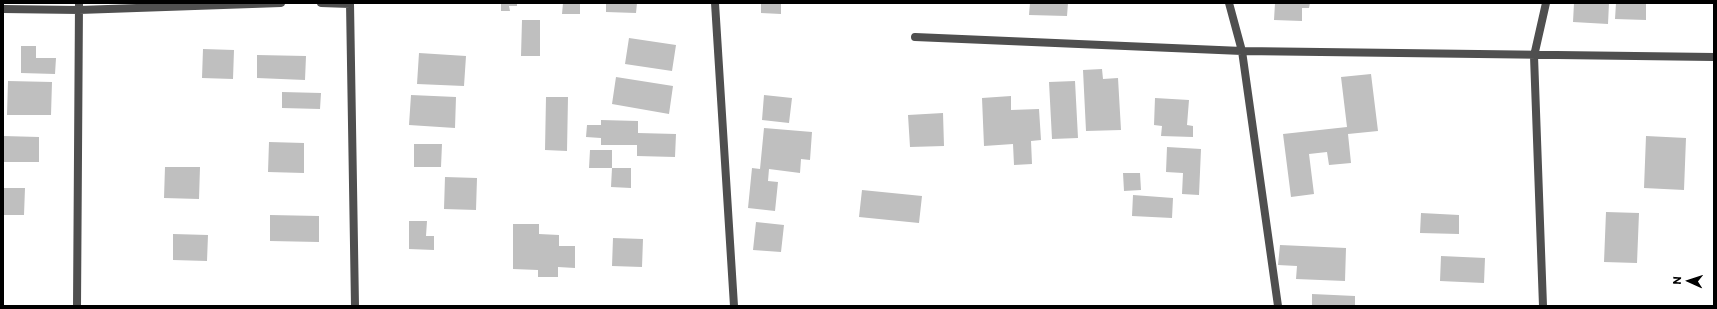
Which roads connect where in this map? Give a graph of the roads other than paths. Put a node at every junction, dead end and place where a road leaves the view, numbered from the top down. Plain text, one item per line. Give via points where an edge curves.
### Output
1 (282, 3) edge
2 (321, 3) edge
3 (350, 3) edge
4 (715, 3) edge
5 (1229, 3) edge
6 (1546, 3) edge
7 (79, 6) edge
8 (3, 9) edge
9 (915, 37) dead end
10 (1242, 51) junction
11 (1534, 56) junction
12 (1714, 57) edge
13 (77, 306) edge
14 (354, 306) edge
15 (734, 306) edge
16 (1278, 306) edge
17 (1543, 306) edge

1 - 7 street
2 - 3 street
3 - 14 street
4 - 15 street
5 - 10 street
6 - 11 street
7 - 8 street
7 - 13 street
9 - 10 street
10 - 11 street
10 - 16 street
11 - 12 street
11 - 17 street

